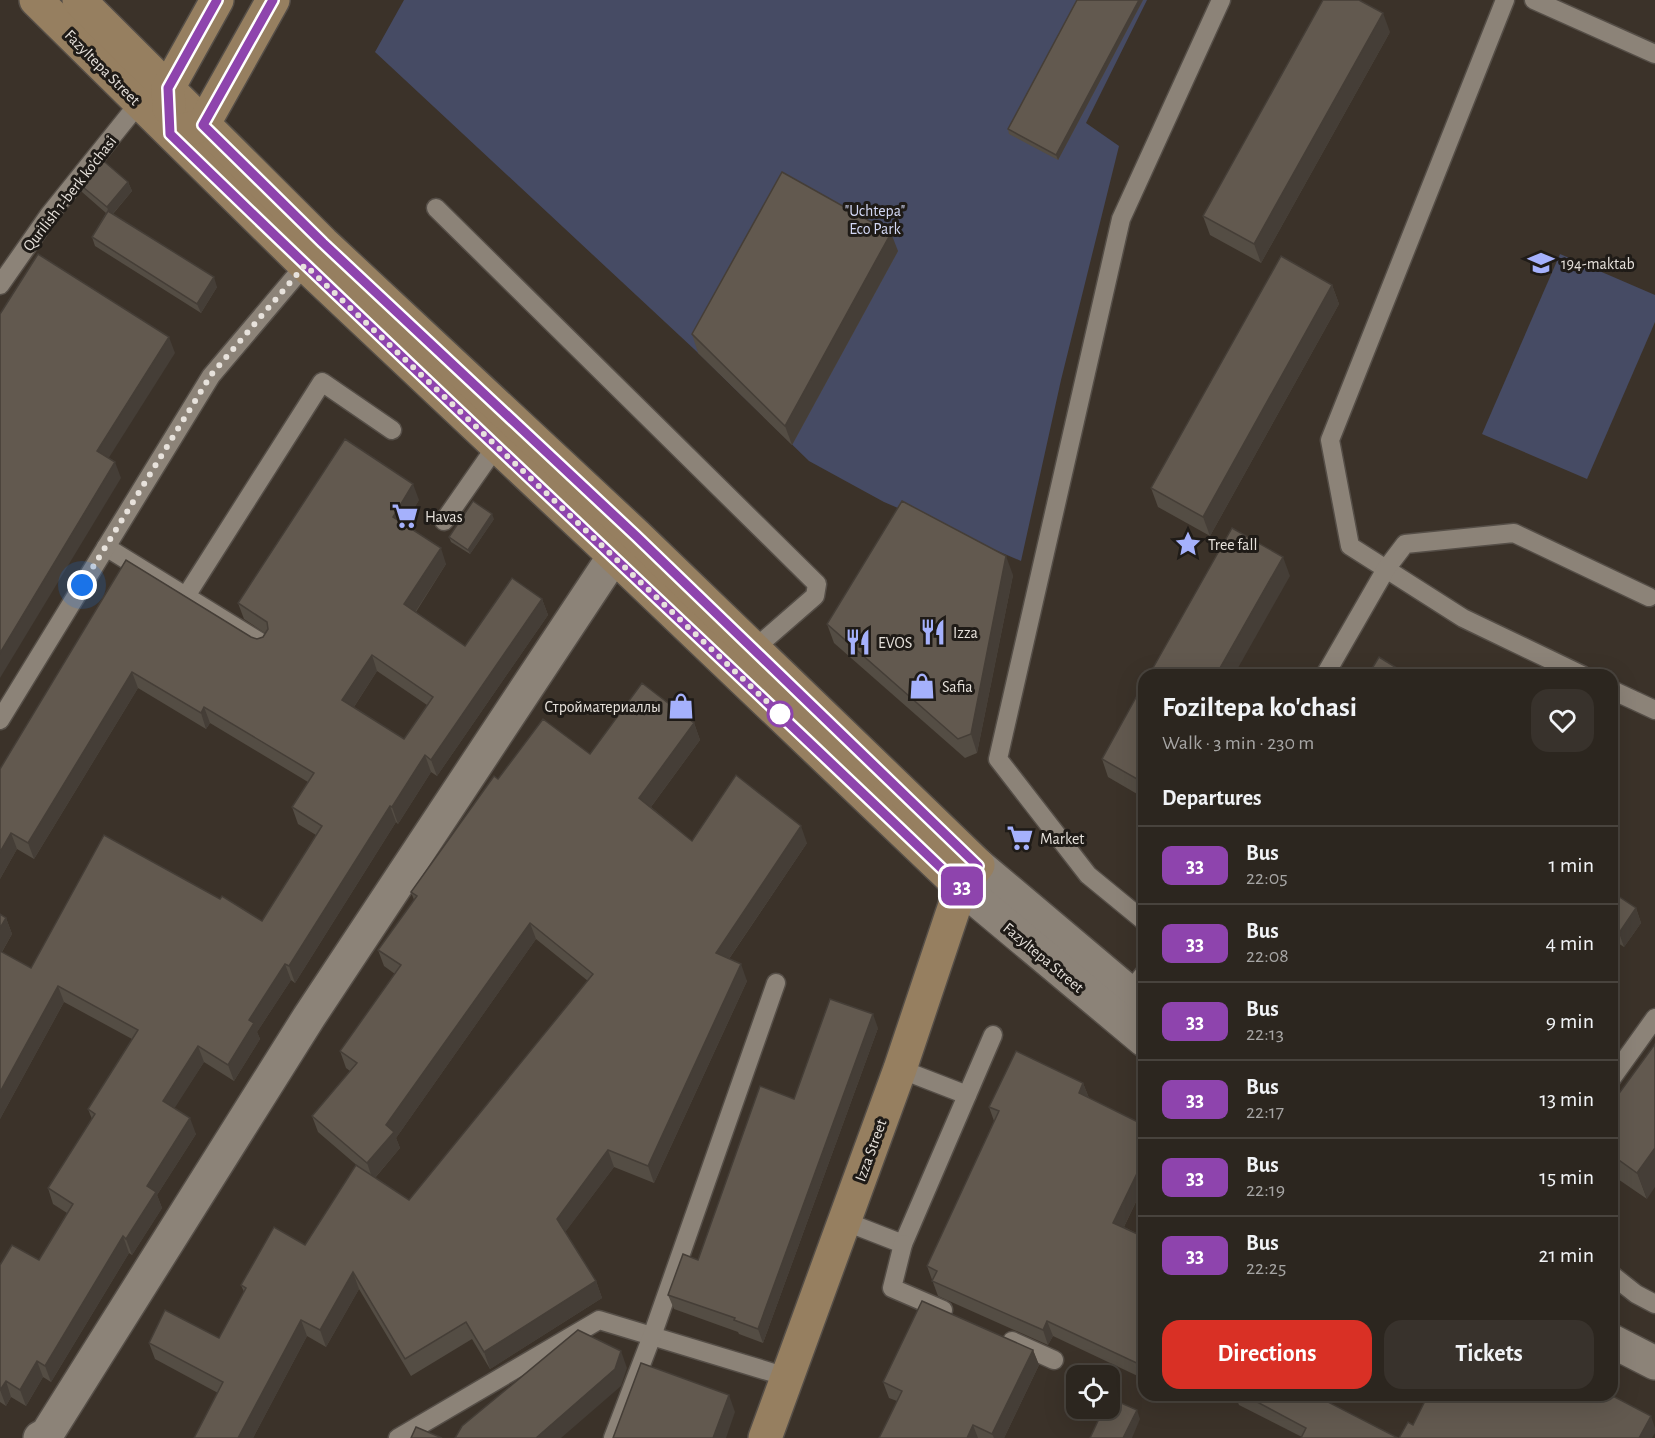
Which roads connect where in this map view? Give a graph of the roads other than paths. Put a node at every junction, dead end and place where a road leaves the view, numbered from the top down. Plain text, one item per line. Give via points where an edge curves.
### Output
1 (36, 0) edge
2 (79, 0) edge
3 (217, 0) edge
4 (273, 0) edge
5 (1221, 0) edge
6 (1505, 0) edge
7 (1534, 0) edge
8 (1655, 54) edge
9 (168, 88) junction
10 (139, 103) junction
11 (203, 125) junction
12 (170, 134) junction
13 (436, 208) dead end
14 (314, 254) junction
15 (0, 285) edge
16 (392, 430) dead end
17 (497, 445) junction
18 (444, 521) dead end
19 (625, 546) junction
20 (106, 547) junction
21 (1386, 569) junction
22 (1653, 593) edge
23 (186, 596) junction
24 (263, 644) edge
25 (754, 649) junction
26 (1328, 669) edge
27 (1569, 669) edge
28 (1618, 693) edge
29 (1655, 710) edge
30 (0, 720) edge
31 (969, 876) junction
32 (1138, 916) edge
33 (776, 983) dead end
34 (1138, 989) edge
35 (1655, 1018) edge
36 (1138, 1034) edge
37 (993, 1035) dead end
38 (900, 1069) junction
39 (1618, 1070) edge
40 (967, 1095) junction
41 (843, 1221) junction
42 (903, 1244) junction
43 (1618, 1280) edge
44 (1655, 1304) edge
45 (957, 1316) edge
46 (652, 1336) junction
47 (1000, 1336) edge
48 (1618, 1344) edge
49 (1054, 1360) dead end
50 (1655, 1363) edge
51 (787, 1377) junction
52 (40, 1438) edge
53 (398, 1438) edge
54 (613, 1438) edge
55 (765, 1438) edge

1 - 10 main road, Fazyltepa Street
2 - 9 main road, Fazyltepa Street
3 - 9 main road
4 - 11 main road
5 - 32 lane via 1121,219 998,759 1088,876
6 - 21 lane via 1330,440 1350,546
7 - 8 lane
9 - 11 main road, Fazyltepa Street
9 - 12 main road
10 - 12 main road, Fazyltepa Street
10 - 15 lane, Qurilish 1-berk ko'chasi via 49,215
11 - 12 main road
11 - 14 main road, Fazyltepa Street
12 - 14 main road, Fazyltepa Street
13 - 25 lane via 818,584 815,596
14 - 17 main road, Fazyltepa Street
14 - 19 main road, Fazyltepa Street
14 - 20 lane via 211,375
16 - 23 lane via 322,382
17 - 18 lane
17 - 19 main road, Fazyltepa Street
19 - 25 main road, Fazyltepa Street
19 - 31 main road, Fazyltepa Street
19 - 52 street via 309,1017 47,1434
20 - 23 lane
20 - 30 lane
21 - 22 lane via 1405,544 1514,533
21 - 26 lane
21 - 27 lane via 1463,618
23 - 24 lane
25 - 31 main road, Fazyltepa Street
28 - 29 lane
31 - 34 street, Fazyltepa Street
31 - 36 street, Fazyltepa Street
31 - 38 main road, Izza Street
33 - 46 lane
35 - 39 lane
37 - 40 lane
38 - 40 lane
38 - 41 main road, Izza Street
40 - 42 lane
41 - 42 lane
41 - 51 main road, Izza Street
42 - 45 lane via 892,1287
43 - 44 lane
46 - 51 lane
46 - 53 lane via 599,1320
46 - 54 lane
47 - 49 lane
48 - 50 street
51 - 55 main road, Izza Street

